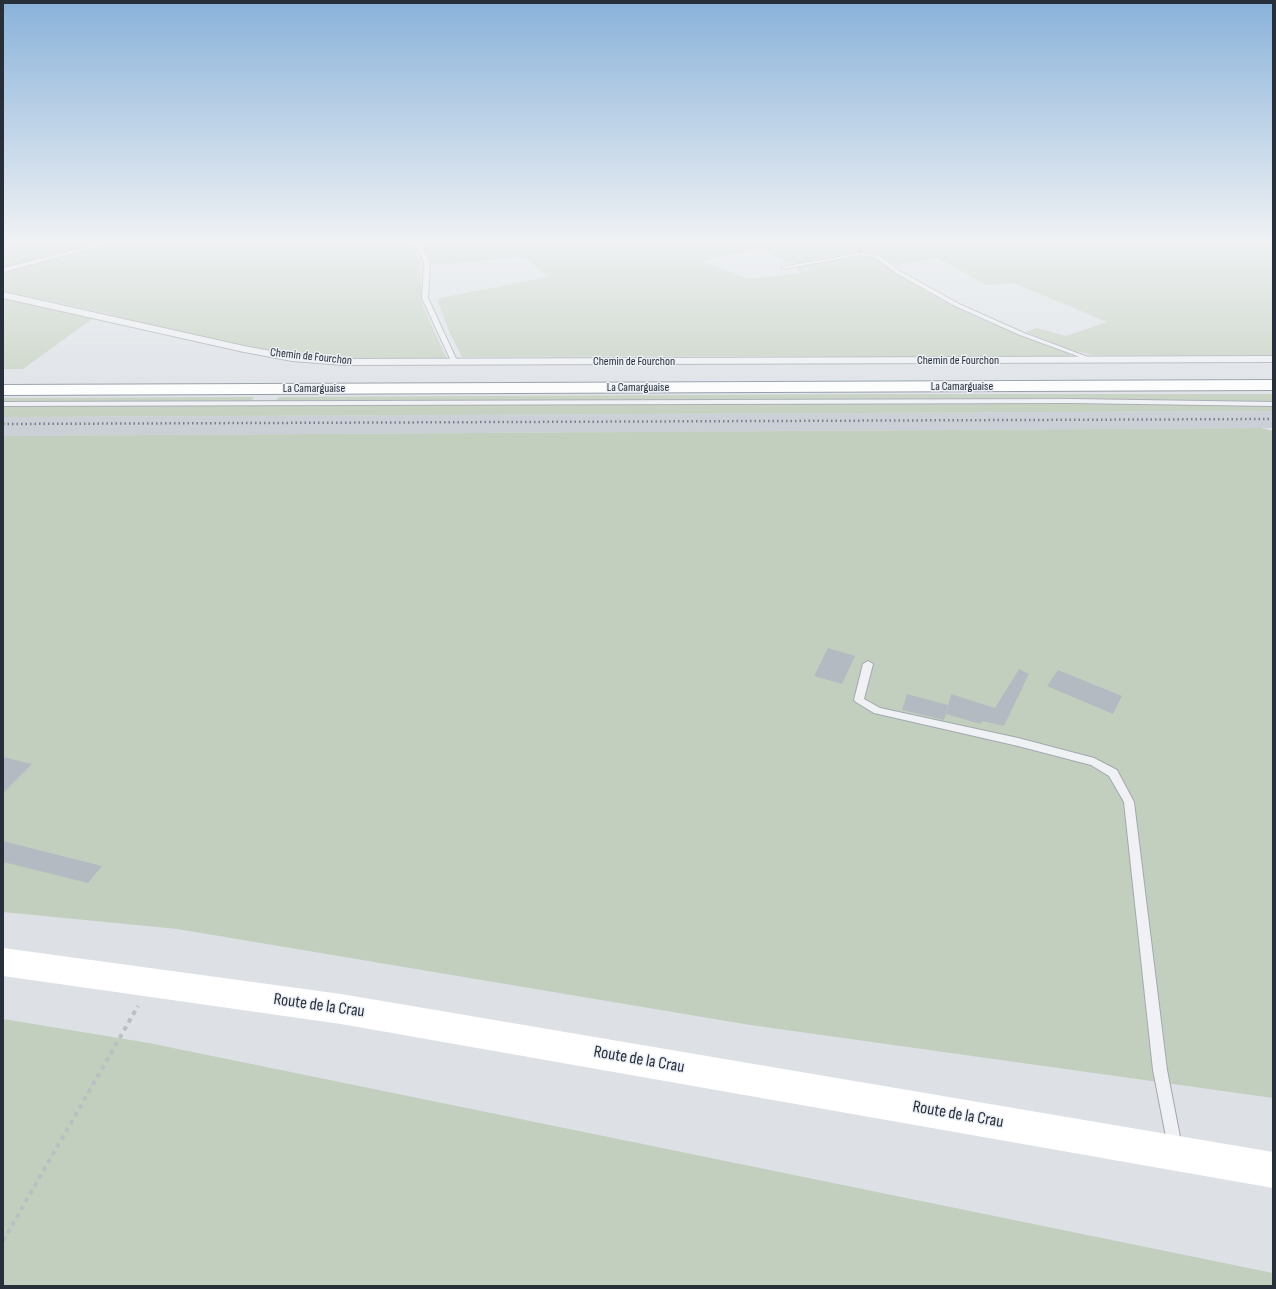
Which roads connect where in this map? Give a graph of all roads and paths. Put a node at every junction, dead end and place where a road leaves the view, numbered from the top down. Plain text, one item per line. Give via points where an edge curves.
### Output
1 (34, 302) edge
2 (427, 302) edge
3 (952, 302) edge
4 (1273, 359) edge
5 (1093, 360) junction
6 (455, 363) junction
7 (1273, 374) edge
8 (3, 378) edge
9 (1273, 385) edge
10 (3, 390) edge
11 (3, 404) edge
12 (1273, 404) edge
13 (868, 664) dead end
14 (3, 962) edge
15 (152, 983) junction
16 (1176, 1152) junction
17 (1273, 1170) edge
18 (3, 1241) edge

1 - 6 street, Chemin de Fourchon via 292,358 343,362
2 - 6 lane
3 - 5 lane via 1022,334
4 - 5 street, Chemin de Fourchon
5 - 6 street, Chemin de Fourchon
7 - 8 main road, La Camarguaise
9 - 10 main road, La Camarguaise
11 - 12 lane via 1070,401
13 - 16 lane via 860,700 877,711 1018,742 1094,762 1113,773 1129,802 1160,1070
14 - 15 main road, Route de la Crau
15 - 16 main road, Route de la Crau via 349,1010
15 - 18 path
16 - 17 main road, Route de la Crau

